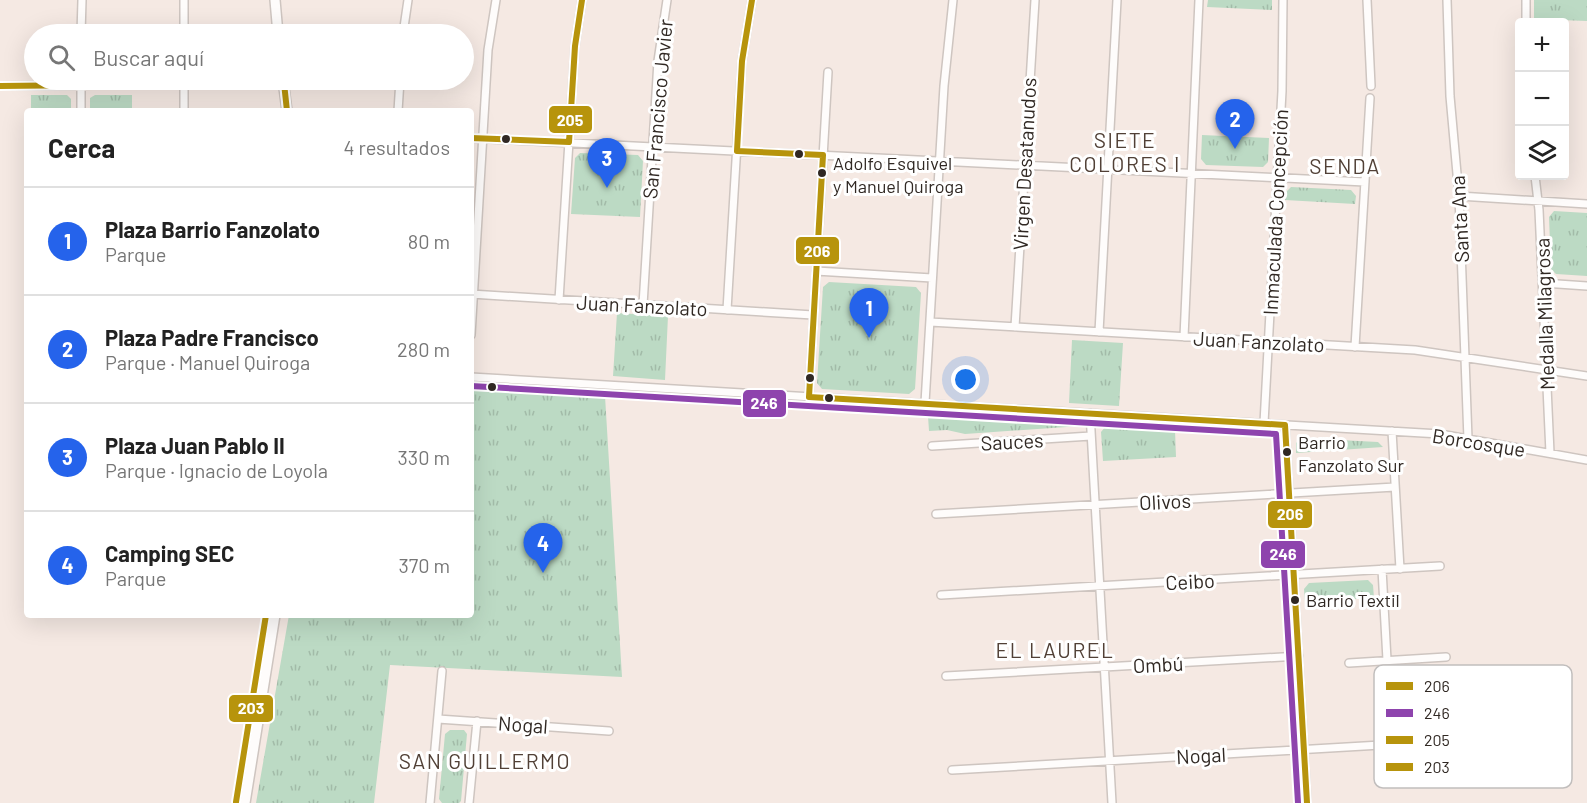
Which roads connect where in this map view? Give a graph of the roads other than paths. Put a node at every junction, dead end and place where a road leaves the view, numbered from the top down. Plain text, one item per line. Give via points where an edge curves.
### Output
1 (82, 0) edge
2 (184, 0) edge
3 (275, 0) edge
4 (408, 0) edge
5 (496, 0) edge
6 (582, 0) edge
7 (667, 0) edge
8 (752, 0) edge
9 (952, 0) edge
10 (1035, 0) edge
11 (1117, 0) edge
12 (1199, 0) edge
13 (1283, 0) edge
14 (1367, 0) edge
15 (1447, 0) edge
16 (1526, 0) edge
17 (1526, 18) edge
18 (81, 24) edge
19 (184, 24) edge
20 (278, 24) edge
21 (404, 24) edge
22 (828, 72) dead end
23 (24, 85) edge
24 (0, 86) edge
25 (1371, 86) dead end
26 (81, 90) edge
27 (184, 90) edge
28 (285, 90) edge
29 (399, 90) edge
30 (1370, 98) dead end
31 (81, 108) edge
32 (184, 108) edge
33 (287, 108) edge
34 (398, 108) edge
35 (474, 138) edge
36 (483, 138) junction
37 (569, 142) junction
38 (653, 147) junction
39 (737, 151) junction
40 (823, 155) junction
41 (939, 161) junction
42 (1024, 165) junction
43 (1107, 169) junction
44 (1191, 173) junction
45 (1277, 177) junction
46 (1535, 180) edge
47 (1365, 182) junction
48 (1459, 196) junction
49 (1538, 201) junction
50 (1587, 204) edge
51 (474, 266) edge
52 (816, 272) junction
53 (932, 278) junction
54 (1543, 283) junction
55 (1587, 286) edge
56 (474, 295) edge
57 (559, 300) junction
58 (644, 305) junction
59 (727, 310) junction
60 (813, 315) junction
61 (930, 322) junction
62 (1015, 327) junction
63 (1099, 332) junction
64 (1184, 337) junction
65 (1269, 342) junction
66 (1355, 347) junction
67 (1464, 358) junction
68 (1546, 370) junction
69 (1587, 376) edge
70 (474, 377) edge
71 (808, 397) junction
72 (925, 404) junction
73 (1090, 413) junction
74 (1264, 423) junction
75 (1285, 424) junction
76 (1392, 431) junction
77 (1091, 436) junction
78 (1468, 438) junction
79 (932, 446) dead end
80 (1550, 453) junction
81 (1587, 460) edge
82 (1395, 487) junction
83 (1289, 494) junction
84 (1095, 505) junction
85 (936, 514) dead end
86 (1440, 566) dead end
87 (1400, 568) junction
88 (1382, 570) junction
89 (1294, 575) junction
90 (1100, 586) junction
91 (941, 595) dead end
92 (275, 618) edge
93 (1299, 656) junction
94 (1446, 657) dead end
95 (1387, 660) junction
96 (1349, 663) dead end
97 (1104, 667) junction
98 (442, 671) dead end
99 (946, 676) dead end
100 (438, 718) junction
101 (477, 721) junction
102 (609, 730) dead end
103 (1374, 745) edge
104 (1304, 749) junction
105 (1110, 761) junction
106 (952, 770) dead end
107 (245, 803) edge
108 (430, 803) edge
109 (469, 803) edge
110 (1112, 803) edge
111 (1307, 803) edge

1 - 18 street
2 - 19 street
3 - 20 main road
4 - 21 street
5 - 36 street via 488,50
6 - 37 street via 574,46
7 - 38 street, San Francisco Javier via 658,60
8 - 39 street via 742,61
9 - 41 street
10 - 42 street, Virgen Desatanudos
11 - 43 street
12 - 44 street
13 - 45 street, Inmaculada Concepción
14 - 25 street
15 - 48 street, Santa Ana
16 - 17 street
22 - 40 street
23 - 24 street
26 - 31 street
27 - 32 street
28 - 33 main road
29 - 34 street
30 - 47 street
35 - 36 street
36 - 37 street
36 - 51 street
37 - 38 street
37 - 57 street
38 - 39 street
38 - 58 street, San Francisco Javier
39 - 40 street
39 - 59 street
40 - 41 street
40 - 52 street
41 - 42 street
41 - 53 street
42 - 43 street
42 - 62 street, Virgen Desatanudos
43 - 44 street
43 - 63 street
44 - 45 street
44 - 64 street
45 - 47 street
45 - 65 street, Inmaculada Concepción
46 - 49 street, Medalla Milagrosa
47 - 66 street
48 - 49 street
48 - 67 street, Santa Ana
49 - 50 street
49 - 54 street, Medalla Milagrosa
52 - 53 street
52 - 60 street
53 - 61 street
54 - 55 street
54 - 68 street, Medalla Milagrosa
56 - 57 street, Juan Fanzolato
57 - 58 street, Juan Fanzolato
58 - 59 street, Juan Fanzolato
59 - 60 street, Juan Fanzolato
60 - 71 street
61 - 62 street, Juan Fanzolato
61 - 72 street
62 - 63 street, Juan Fanzolato
63 - 64 street, Juan Fanzolato
64 - 65 street, Juan Fanzolato
65 - 66 street, Juan Fanzolato
65 - 74 street, Inmaculada Concepción
66 - 67 street, Juan Fanzolato via 1415,350
67 - 68 street, Juan Fanzolato
67 - 78 street, Santa Ana
68 - 69 street, Juan Fanzolato
68 - 80 street, Medalla Milagrosa
70 - 71 street, Borcosque
71 - 72 street, Borcosque
72 - 73 street, Borcosque
73 - 74 street, Borcosque
73 - 77 street
74 - 75 street, Borcosque
75 - 76 street, Borcosque
75 - 83 street
76 - 78 street, Borcosque
76 - 82 street
77 - 79 street, Sauces
77 - 84 street
78 - 80 street, Borcosque
80 - 81 street, Borcosque
82 - 83 street, Olivos
82 - 87 street
83 - 84 street, Olivos
83 - 89 street
84 - 85 street, Olivos
84 - 90 street
86 - 87 street, Ceibo
87 - 88 street, Ceibo
88 - 89 street, Ceibo
88 - 95 street
89 - 90 street, Ceibo
89 - 93 street
90 - 91 street, Ceibo
90 - 97 street
92 - 107 main road
93 - 97 street, Ombú
93 - 104 street
94 - 95 street
95 - 96 street
97 - 99 street, Ombú
97 - 105 street
98 - 100 street
100 - 101 street, Nogal
100 - 108 street
101 - 102 street, Nogal
101 - 109 street
103 - 104 street, Nogal
104 - 105 street, Nogal
104 - 111 street
105 - 106 street, Nogal
105 - 110 street

